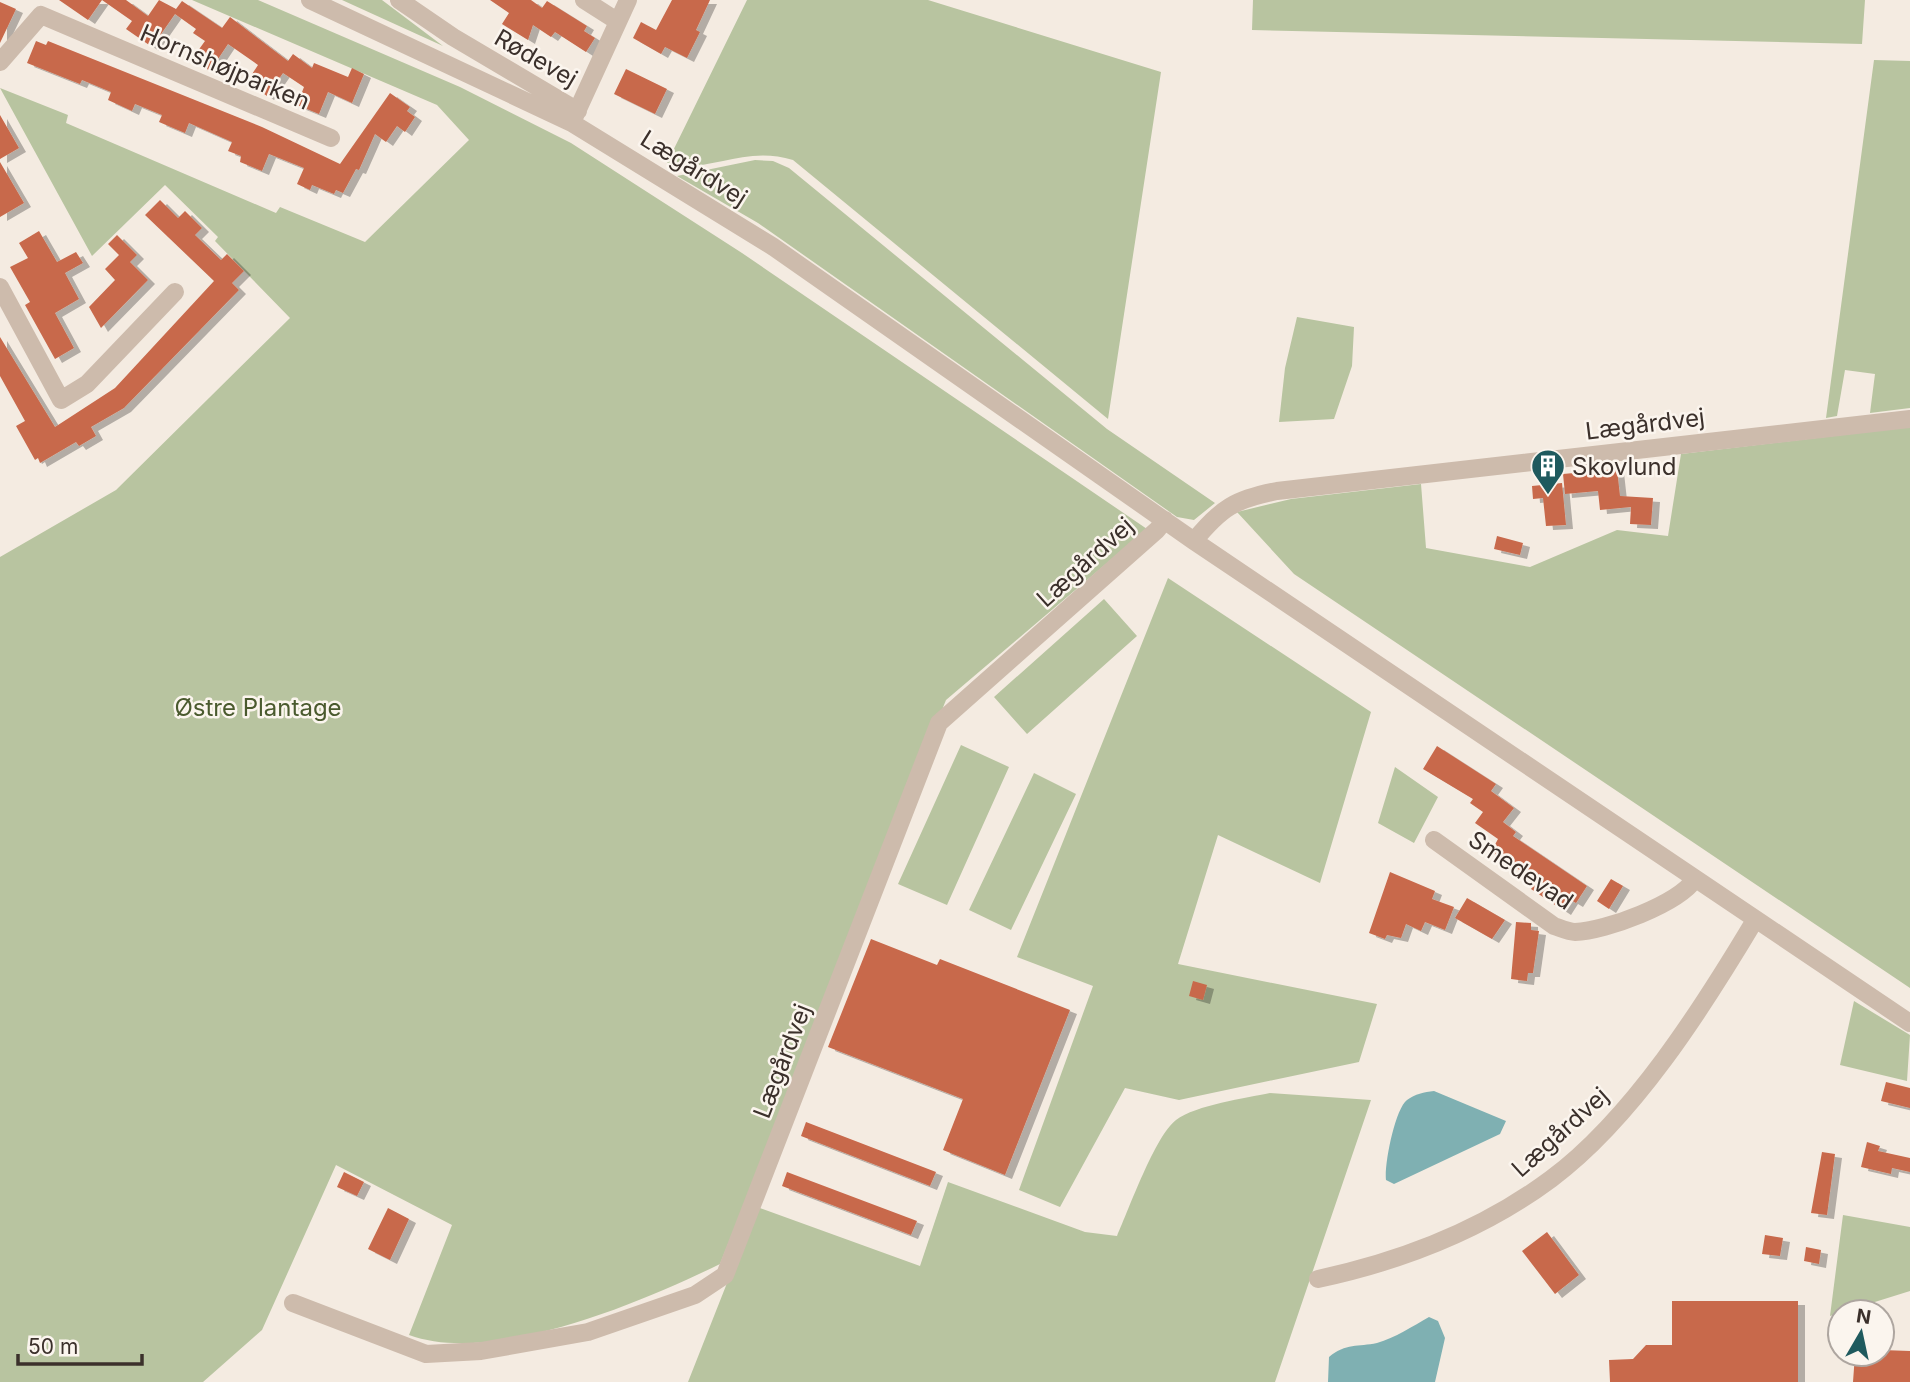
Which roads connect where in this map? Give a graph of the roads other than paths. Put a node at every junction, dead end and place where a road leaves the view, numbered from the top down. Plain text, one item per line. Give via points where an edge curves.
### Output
1 (310, 0) edge
2 (399, 0) edge
3 (584, 0) edge
4 (628, 0) edge
5 (617, 22) junction
6 (0, 62) edge
7 (575, 117) junction
8 (331, 138) dead end
9 (0, 287) edge
10 (175, 292) dead end
11 (1910, 419) edge
12 (1165, 520) junction
13 (1194, 541) junction
14 (1434, 840) dead end
15 (1695, 879) junction
16 (1755, 920) junction
17 (1910, 1023) edge
18 (1318, 1279) dead end
19 (293, 1303) dead end

1 - 7 street, Lægårdvej
2 - 7 street, Rødevej
3 - 5 street
4 - 5 street
5 - 7 street
6 - 8 street, Hornshøjparken via 41,15
7 - 12 street, Lægårdvej via 772,246
9 - 10 street via 61,400 87,384
11 - 13 street, Lægårdvej via 1277,491 1224,508
12 - 13 street, Lægårdvej
12 - 19 street, Lægårdvej via 939,723 725,1275 695,1295 587,1332 481,1351 426,1354
13 - 15 street, Lægårdvej
14 - 15 street, Smedevad via 1554,926 1575,932 1671,902
15 - 16 street, Lægårdvej
16 - 17 street, Lægårdvej
16 - 18 street, Lægårdvej via 1637,1094 1553,1178 1471,1228 1422,1250

